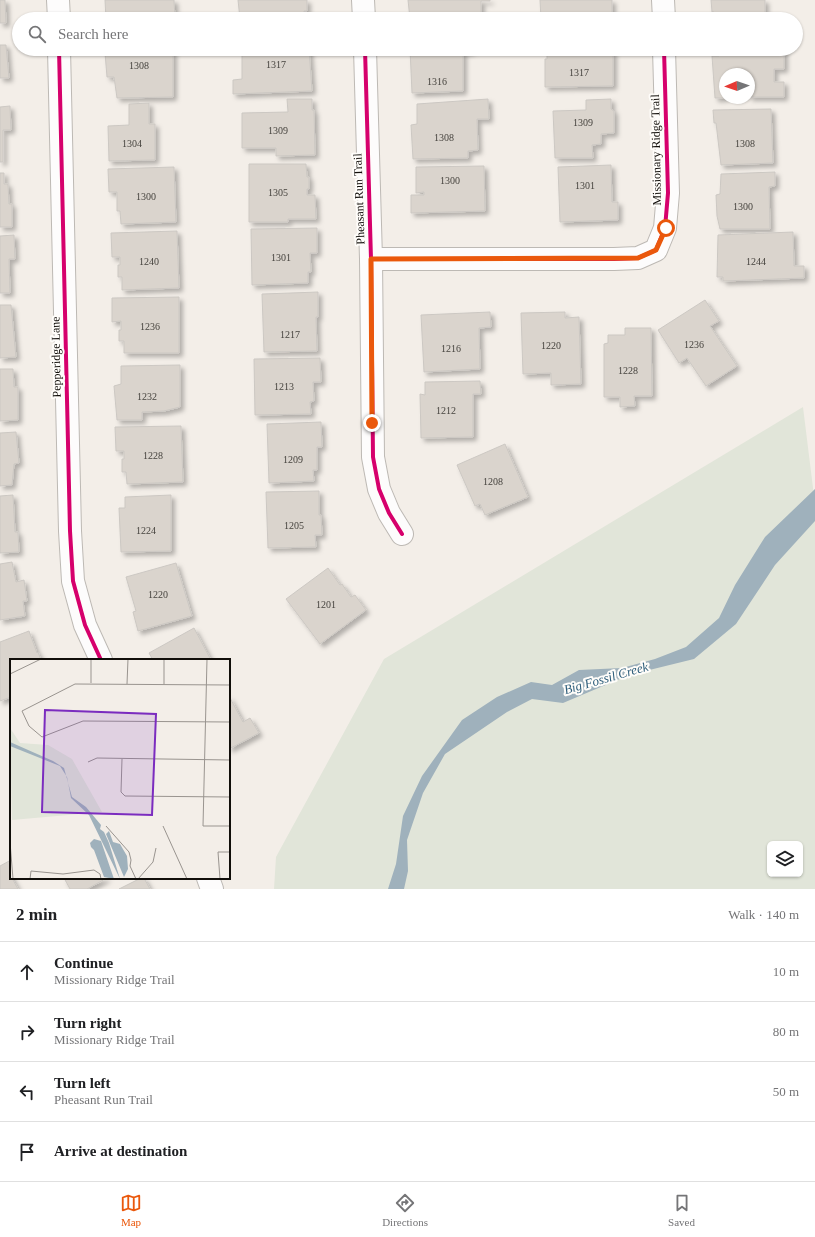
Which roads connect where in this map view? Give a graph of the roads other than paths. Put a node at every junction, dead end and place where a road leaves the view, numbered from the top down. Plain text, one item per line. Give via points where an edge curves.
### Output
1 (58, 0) edge
2 (363, 0) edge
3 (663, 0) edge
4 (59, 12) edge
5 (364, 12) edge
6 (664, 12) edge
7 (59, 56) edge
8 (365, 56) edge
9 (664, 56) edge
10 (371, 259) junction
11 (402, 534) dead end
12 (101, 659) edge
13 (208, 879) edge
14 (212, 889) edge

1 - 4 street
2 - 5 street
3 - 6 street
7 - 12 street, Pepperidge Lane via 73,581 85,625
8 - 10 street, Pheasant Run Trail
9 - 10 street, Missionary Ridge Trail via 668,193 666,228 656,250 638,258
10 - 11 street, Pheasant Run Trail via 373,457 382,495
13 - 14 street

